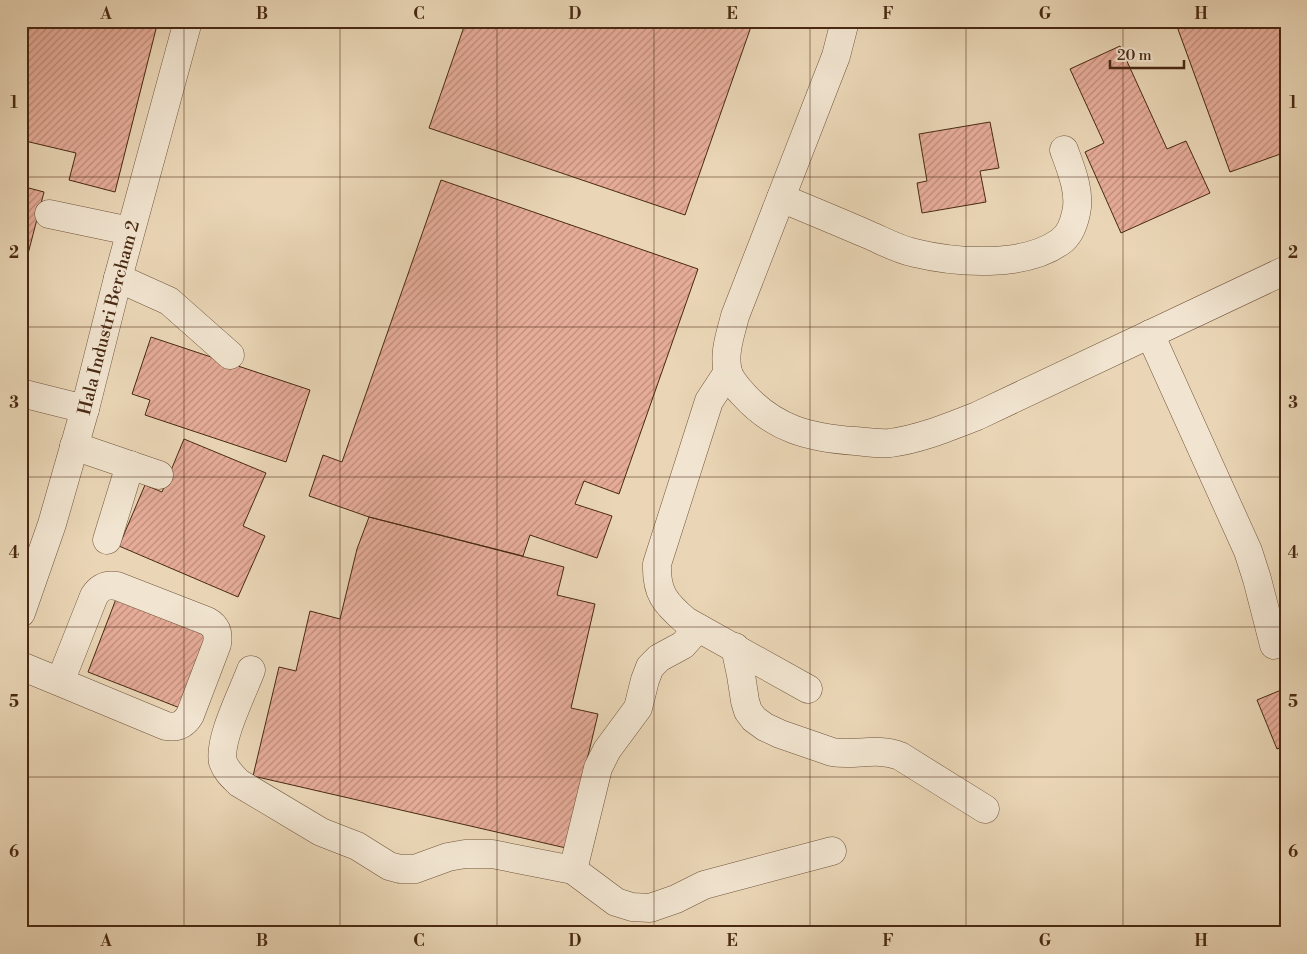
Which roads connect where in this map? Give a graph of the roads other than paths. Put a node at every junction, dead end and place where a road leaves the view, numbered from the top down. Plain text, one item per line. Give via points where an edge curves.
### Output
1 (188, 21) edge
2 (845, 21) edge
3 (1064, 150) dead end
4 (781, 198) junction
5 (49, 214) dead end
6 (130, 231) junction
7 (1286, 270) edge
8 (118, 278) junction
9 (1150, 334) junction
10 (230, 354) dead end
11 (728, 372) junction
12 (21, 393) edge
13 (85, 409) junction
14 (74, 446) junction
15 (130, 465) junction
16 (159, 475) dead end
17 (107, 540) dead end
18 (21, 613) edge
19 (698, 628) junction
20 (1274, 645) dead end
21 (735, 648) junction
22 (21, 666) edge
23 (252, 670) dead end
24 (60, 682) junction
25 (808, 689) dead end
26 (984, 809) dead end
27 (832, 851) dead end
28 (573, 870) junction

1 - 6 street, Hala Industri Bercham 2
2 - 4 street via 836,56
3 - 4 street via 1073,172 1076,192 1077,211 1073,226 1061,242 1038,254 1006,260 971,261 914,253
4 - 11 street via 735,316 727,346
5 - 6 street
6 - 8 street, Hala Industri Bercham 2
7 - 9 street
8 - 10 street via 169,301
8 - 13 street, Hala Industri Bercham 2
9 - 11 street via 977,416 938,431 889,443 816,437 791,429 753,406
9 - 20 street via 1248,551
11 - 19 street via 709,401 657,564 657,580 671,608
12 - 13 street
13 - 14 street, Hala Industri Bercham 2
14 - 15 street
14 - 18 street, Hala Industri Bercham 2 via 52,524
15 - 16 street
15 - 17 street
19 - 21 street
19 - 28 street via 683,645 650,667 638,708 604,756 598,768
21 - 25 street
21 - 26 street via 748,710 754,720 832,752 879,751 894,754
22 - 24 street
23 - 28 street via 225,735 223,749 224,762 239,783 321,832 357,846 389,866 416,869 448,857 492,854
24 - 24 street via 166,726 180,726 186,722 217,644 217,630 207,621 118,586 103,586 94,596
27 - 28 street via 704,885 676,900 650,908 616,902

